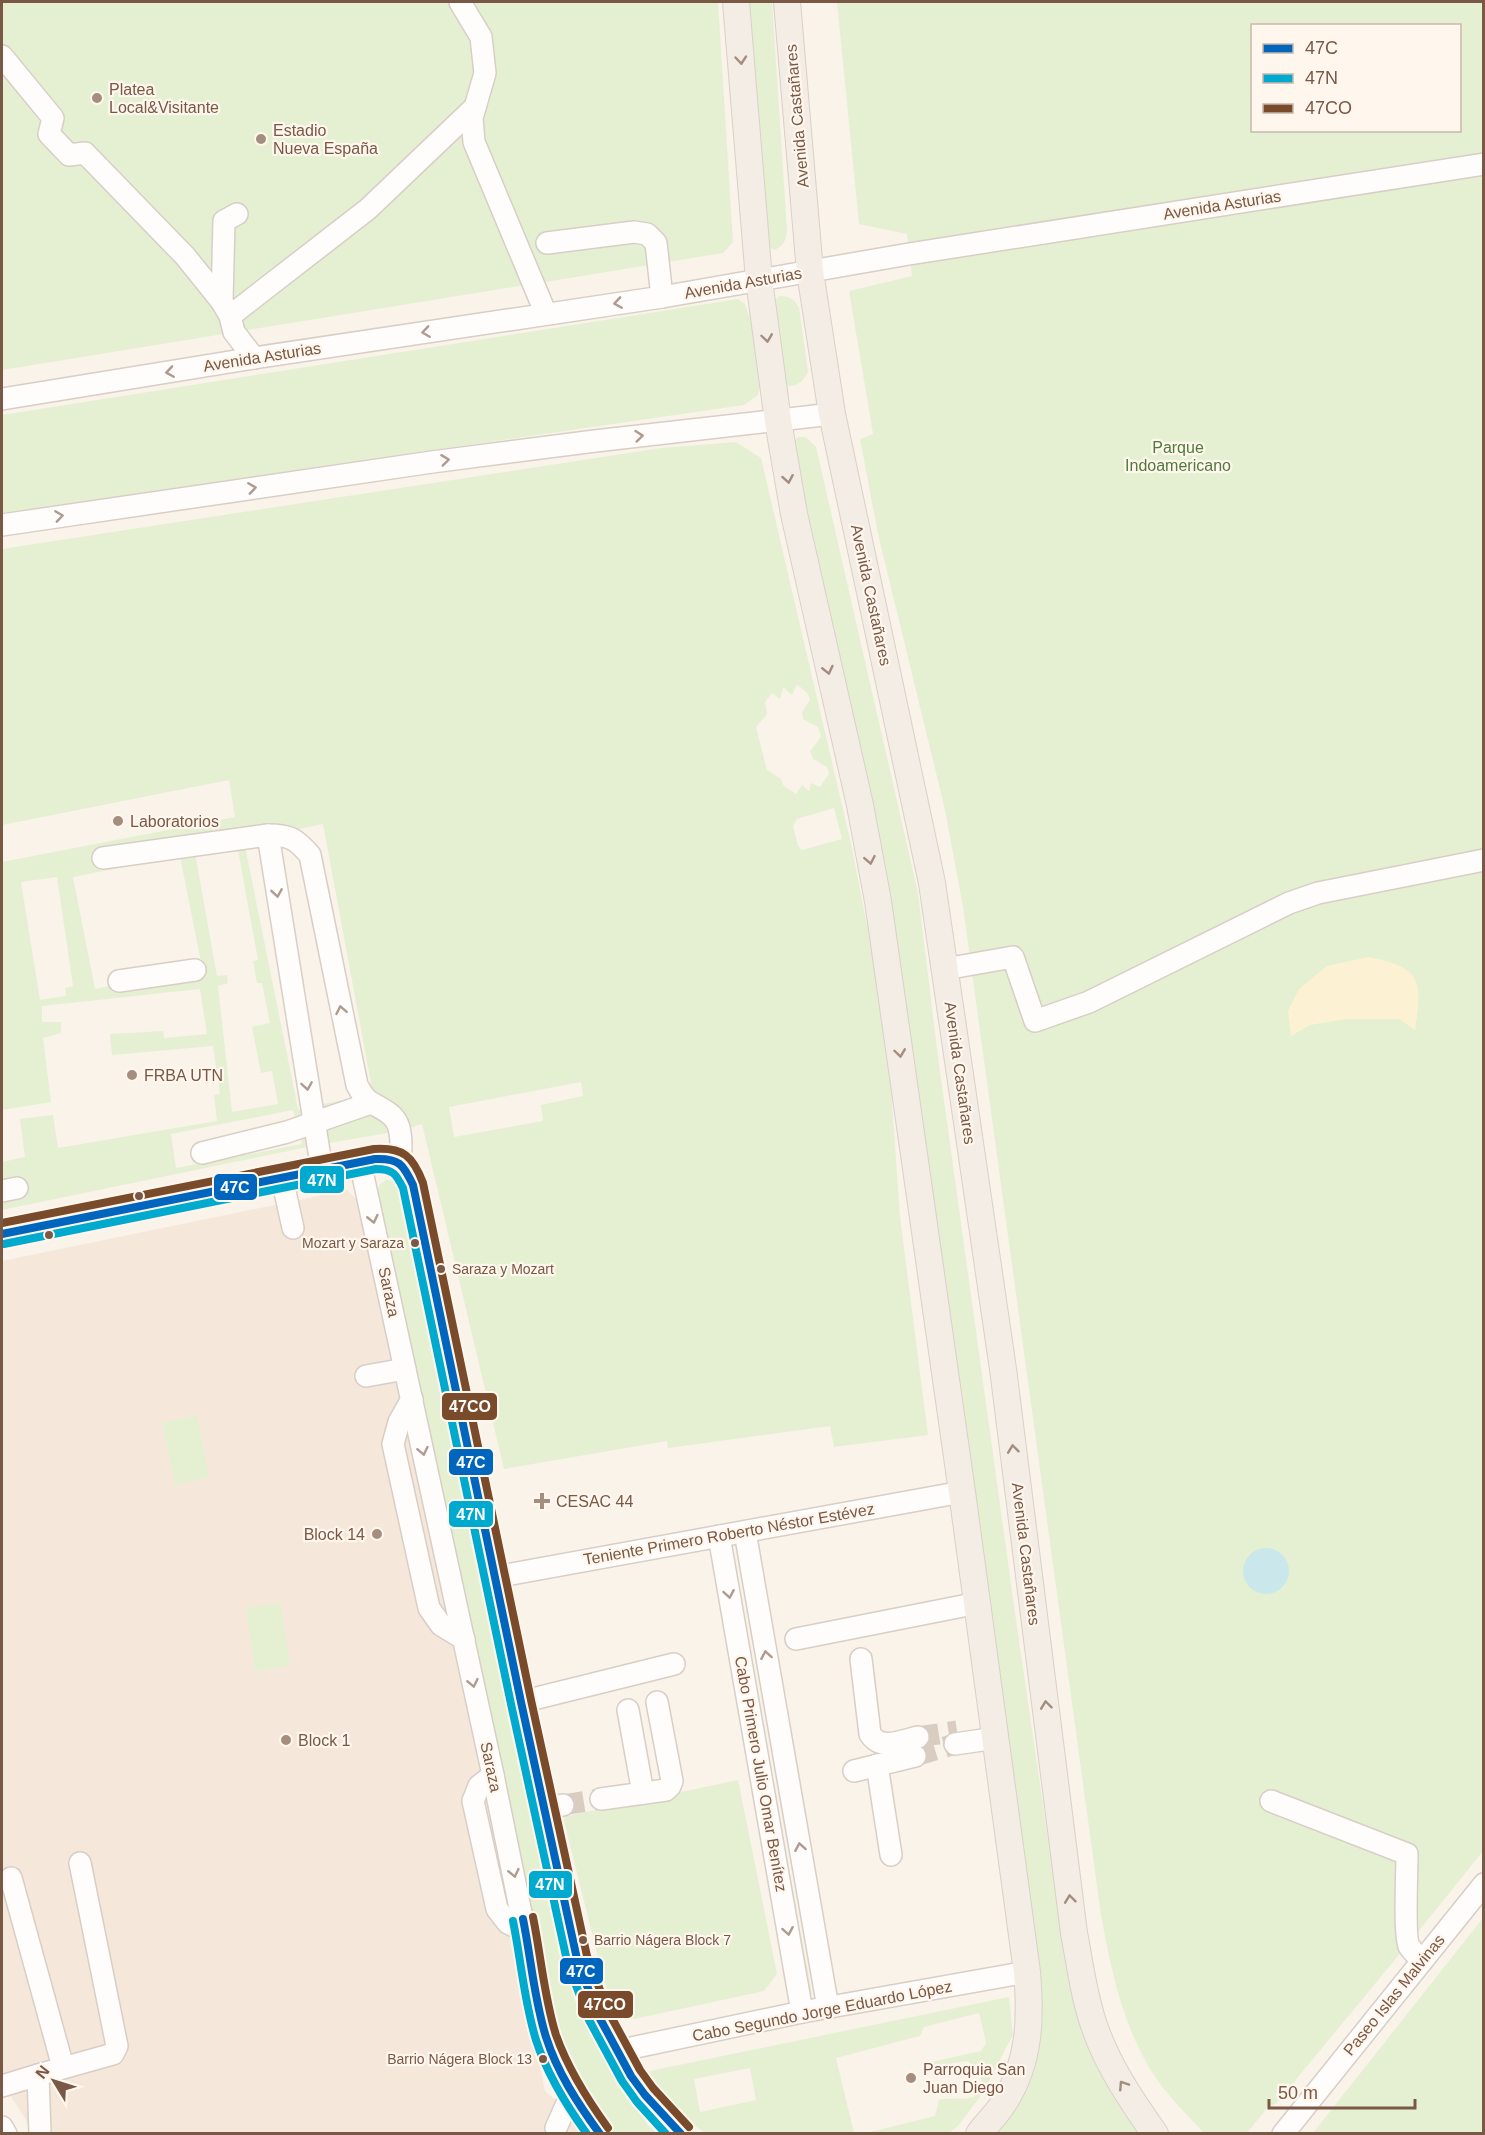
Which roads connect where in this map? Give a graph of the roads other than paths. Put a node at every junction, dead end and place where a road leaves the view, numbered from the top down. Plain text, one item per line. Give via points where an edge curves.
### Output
1 (460, 2) edge
2 (736, 2) edge
3 (787, 2) edge
4 (2, 56) edge
5 (475, 107) junction
6 (1484, 164) edge
7 (237, 214) dead end
8 (547, 243) dead end
9 (810, 272) junction
10 (759, 280) junction
11 (662, 297) junction
12 (226, 309) junction
13 (546, 315) junction
14 (254, 358) junction
15 (2, 399) edge
16 (832, 414) junction
17 (778, 421) junction
18 (2, 525) edge
19 (268, 835) junction
20 (103, 858) dead end
21 (1484, 860) edge
22 (945, 969) junction
23 (195, 970) dead end
24 (119, 981) dead end
25 (371, 1103) junction
26 (313, 1123) junction
27 (202, 1153) dead end
28 (360, 1162) junction
29 (401, 1162) junction
30 (322, 1170) junction
31 (282, 1178) junction
32 (293, 1228) dead end
33 (2, 1234) edge
34 (405, 1369) junction
35 (366, 1376) dead end
36 (962, 1492) junction
37 (745, 1532) junction
38 (719, 1536) junction
39 (495, 1576) junction
40 (978, 1603) junction
41 (796, 1639) dead end
42 (861, 1659) dead end
43 (674, 1664) dead end
44 (521, 1702) junction
45 (657, 1702) dead end
46 (628, 1710) dead end
47 (995, 1732) junction
48 (956, 1738) tunnel mouth
49 (877, 1766) junction
50 (854, 1771) dead end
51 (643, 1793) junction
52 (601, 1799) tunnel mouth
53 (1270, 1801) dead end
54 (891, 1855) dead end
55 (80, 1863) dead end
56 (11, 1878) dead end
57 (1484, 1884) edge
58 (1422, 1961) junction
59 (1027, 1972) junction
60 (828, 2008) junction
61 (802, 2012) junction
62 (617, 2051) junction
63 (63, 2067) junction
64 (38, 2075) junction
65 (2, 2086) edge
66 (572, 2092) junction
67 (2, 2127) edge
68 (556, 2128) dead end
69 (6, 2133) edge
70 (40, 2133) edge
71 (600, 2133) edge
72 (681, 2133) edge
73 (979, 2133) edge
74 (1155, 2133) edge
75 (1282, 2133) edge

1 - 5 street via 482,37 484,73
2 -> 10 main road
3 - 9 main road, Avenida Castañares
4 - 12 street via 53,118 49,134 53,139 69,155 85,153 185,256
5 - 12 street via 368,209
5 - 13 street via 474,142
6 - 9 street, Avenida Asturias
7 - 12 street via 224,221
8 - 11 street via 634,232 647,234 656,243
9 - 10 street, Avenida Asturias
9 - 16 main road, Avenida Castañares
10 - 11 street, Avenida Asturias
10 -> 17 main road
11 -> 13 street, Avenida Asturias
12 - 14 street via 234,332
13 -> 14 street, Avenida Asturias
14 -> 15 street, Avenida Asturias
16 - 17 street
16 - 22 main road, Avenida Castañares via 932,883
18 -> 17 street via 432,462
17 -> 36 main road via 794,514 878,901
19 - 20 street
25 -> 19 street via 357,1085 310,855 299,842 284,835
19 -> 26 street
21 - 22 street via 1318,893 1289,903 1089,1002 1035,1022 1013,957
74 -> 22 main road, Avenida Castañares via 1117,2076 1095,2029 1081,1972 1003,1369
23 - 24 street
25 - 26 street
25 - 29 street via 394,1117 400,1131
26 - 27 street
26 - 30 street
28 - 29 street via 390,1158
28 - 30 street
28 -> 34 street, Saraza
29 - 39 street via 413,1185
30 - 31 street
31 - 32 street
31 - 33 street
34 - 35 street
34 -> 66 street, Saraza via 546,2036
36 - 37 street, Teniente Primero Roberto Néstor Estévez
36 - 40 main road
37 - 38 street, Teniente Primero Roberto Néstor Estévez
60 -> 37 street, Cabo Primero Julio Omar Benítez
38 - 39 street, Teniente Primero Roberto Néstor Estévez
38 -> 61 street, Cabo Primero Julio Omar Benítez
39 - 44 street
40 - 41 street
40 - 47 main road
42 - 49 street via 870,1734 875,1742 917,1747
43 - 44 street
44 - 62 street via 554,1806 577,1959 598,2015
45 - 51 street via 672,1781 666,1790
46 - 51 street
47 - 48 street
47 - 59 main road
49 - 50 street
49 - 54 street
51 - 52 street
53 - 58 street via 1407,1854 1405,1933 1408,1946
55 - 63 street via 117,2046 113,2054
56 - 63 street
57 - 58 street, Paseo Islas Malvinas
58 - 75 street, Paseo Islas Malvinas
59 - 60 street, Cabo Segundo Jorge Eduardo López
59 - 73 main road via 1030,2010 1022,2063 1005,2101
60 - 61 street, Cabo Segundo Jorge Eduardo López
61 - 62 street, Cabo Segundo Jorge Eduardo López
62 - 72 street via 645,2095
63 - 64 street
64 - 65 street
64 - 70 street
66 - 68 street
66 - 71 street, Saraza
67 - 69 street

